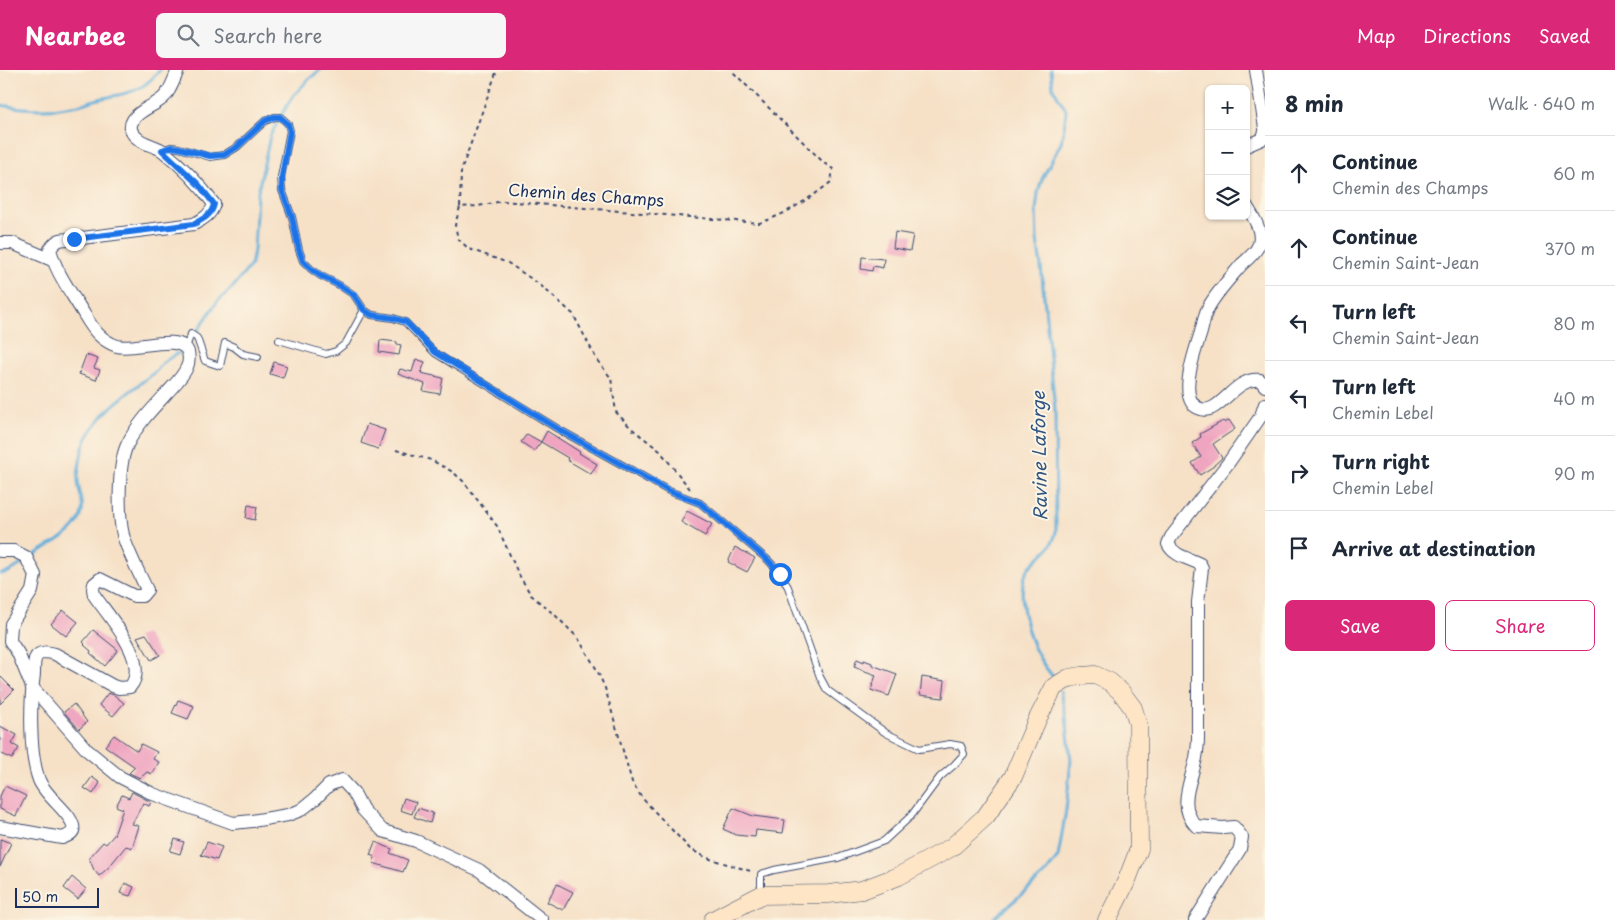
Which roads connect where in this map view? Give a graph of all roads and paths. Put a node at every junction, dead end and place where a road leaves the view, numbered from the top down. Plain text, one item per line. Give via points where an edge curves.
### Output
1 (178, 70) edge
2 (497, 70) edge
3 (731, 70) edge
4 (1256, 70) edge
5 (1265, 128) edge
6 (1265, 132) edge
7 (1250, 144) edge
8 (162, 150) junction
9 (460, 207) junction
10 (1250, 212) edge
11 (0, 243) edge
12 (52, 260) junction
13 (364, 310) junction
14 (279, 340) dead end
15 (186, 347) junction
16 (258, 357) dead end
17 (1265, 386) edge
18 (1265, 404) edge
19 (396, 450) dead end
20 (700, 503) junction
21 (0, 551) edge
22 (32, 687) junction
23 (0, 827) edge
24 (761, 874) junction
25 (760, 895) junction
26 (542, 920) edge
27 (712, 920) edge
28 (1107, 920) edge
29 (1195, 920) edge

1 - 8 street via 164,97 138,114 130,128 143,142
2 - 9 path via 461,170
3 - 9 path, Chemin des Champs via 833,169 831,182 777,217 759,224 503,201
4 - 5 street
6 - 7 street via 1262,140
8 - 12 street via 214,204 209,215 194,224 57,240 50,249
8 - 13 lane via 171,147 210,156 224,155 265,121 274,117 284,120 290,131 282,190 303,261 354,295
9 - 20 path via 454,225 458,239 469,249 508,263 539,284 573,314 597,360 611,378 616,412 660,451
10 - 17 street via 1261,235 1259,246 1207,310 1192,360 1189,395 1195,406 1203,410 1212,409 1241,384 1253,379 1260,380
11 - 12 street via 12,244
12 - 15 street via 90,323 111,344 134,348 180,343
13 - 14 lane via 346,343 336,351 326,354
13 - 20 lane via 372,315 406,322 435,352 558,429 669,491
15 - 16 lane via 191,334 198,338 205,361 220,366 225,343 242,354
15 - 22 street via 189,355 187,367 152,408 127,446 122,470 120,505 123,535 148,590 142,596 134,596 100,579 93,589 132,649 137,668 133,683 130,687 113,686 48,652 35,659
18 - 29 street via 1261,416 1168,544 1175,553 1200,564 1202,568 1198,602 1198,738 1186,799 1187,812 1196,826 1234,827 1242,837 1240,849
19 - 24 path via 431,460 464,482 497,526 531,595 578,638 605,688 632,782 642,798 690,849 707,858
20 - 24 lane via 768,560 780,574 788,587 827,690 886,733 919,749 950,744 961,746 964,754 940,777 911,816 884,841 838,858
21 - 22 street via 14,550 26,558 35,575 32,592 11,624 10,641
22 - 23 street via 35,767 43,789 69,818 72,832 62,838
22 - 26 street via 87,750 120,777 153,794 233,823 252,822 300,810 329,785 342,780 383,831 416,841 479,870
24 - 25 lane
25 - 27 main road
25 - 28 main road via 862,890 899,876 952,847 986,816 1013,777 1054,687 1069,678 1094,675 1110,682 1121,692 1133,708 1138,724 1139,849 1128,880

